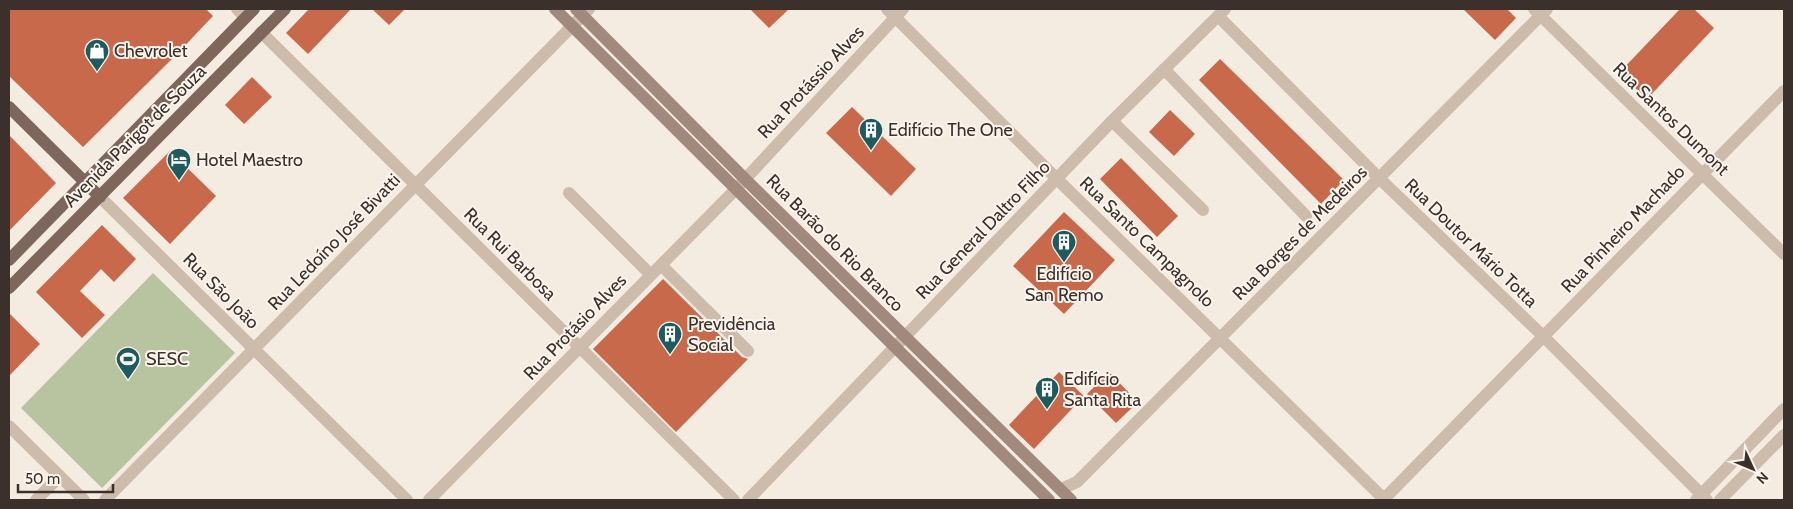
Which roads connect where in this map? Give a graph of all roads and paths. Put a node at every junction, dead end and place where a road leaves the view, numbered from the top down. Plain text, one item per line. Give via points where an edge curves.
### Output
1 (285, 9) edge
2 (554, 9) edge
3 (582, 11) edge
4 (895, 11) edge
5 (1541, 11) edge
6 (245, 12) edge
7 (1221, 12) edge
8 (572, 26) junction
9 (262, 32) junction
10 (1164, 69) junction
11 (1784, 91) edge
12 (9, 108) edge
13 (1112, 122) junction
14 (1702, 174) junction
15 (1379, 178) junction
16 (744, 179) junction
17 (1057, 179) junction
18 (85, 182) junction
19 (415, 185) junction
20 (736, 189) junction
21 (569, 193) dead end
22 (100, 196) junction
23 (1202, 210) dead end
24 (1306, 216) dead end
25 (1784, 254) edge
26 (9, 260) edge
27 (661, 265) junction
28 (651, 274) junction
29 (9, 288) edge
30 (905, 336) junction
31 (1543, 336) junction
32 (1220, 338) junction
33 (580, 348) junction
34 (895, 348) junction
35 (254, 349) junction
36 (748, 350) dead end
37 (1784, 409) edge
38 (9, 426) edge
39 (1784, 435) edge
40 (60, 476) junction
41 (1077, 482) junction
42 (1061, 489) junction
43 (1701, 498) edge
44 (36, 500) edge
45 (84, 500) edge
46 (105, 500) edge
47 (408, 500) edge
48 (430, 500) edge
49 (734, 500) edge
50 (748, 500) edge
51 (1049, 500) edge
52 (1070, 500) edge
53 (1384, 500) edge
54 (1720, 500) edge

1 - 9 main road, Avenida Parigot de Souza
2 - 8 main road, Rua Barão do Rio Branco
3 - 8 street, Rua Ledoíno José Bivatti
3 - 16 main road, Rua Barão do Rio Branco
4 - 16 street, Rua Protássio Alves
4 - 17 street, Rua Santo Campagnolo
5 - 14 street, Rua Santos Dumont
5 - 15 street, Rua Borges de Medeiros
6 - 18 main road, Avenida Parigot de Souza
7 - 10 street, Rua General Daltro Filho
7 - 15 street, Rua Doutor Mário Totta
8 - 19 street, Rua Ledoíno José Bivatti
8 - 20 main road, Rua Barão do Rio Branco
9 - 19 street, Rua Rui Barbosa
9 - 22 main road, Avenida Parigot de Souza
10 - 13 street, Rua General Daltro Filho
10 - 24 street
11 - 14 street, Rua Pinheiro Machado
12 - 18 main road, Rua São João
13 - 17 street, Rua General Daltro Filho
13 - 23 street
14 - 25 street, Rua Santos Dumont
14 - 31 street, Rua Pinheiro Machado
15 - 31 street, Rua Doutor Mário Totta
15 - 32 street, Rua Borges de Medeiros
16 - 20 street, Rua Protásio Alves
16 - 30 main road, Rua Barão do Rio Branco
17 - 30 street, Rua General Daltro Filho
17 - 32 street, Rua Santo Campagnolo
18 - 22 main road, Rua São João
18 - 26 main road, Avenida Parigot de Souza
19 - 33 street, Rua Rui Barbosa
19 - 35 street, Rua Ledoíno José Bivatti
20 - 27 street, Rua Protásio Alves
20 - 34 main road, Rua Barão do Rio Branco
21 - 28 street
22 - 29 main road, Avenida Parigot de Souza
22 - 35 street, Rua São João
27 - 28 street, Rua Protásio Alves
27 - 36 street
28 - 33 street, Rua Protásio Alves
30 - 34 street, Rua General Daltro Filho
30 - 42 main road, Rua Barão do Rio Branco
31 - 43 street, Rua Doutor Mário Totta
31 - 53 street, Rua Pinheiro Machado
32 - 41 street, Rua Borges de Medeiros
32 - 53 street, Rua Santo Campagnolo
33 - 48 street, Rua Protásio Alves
33 - 49 street, Rua Rui Barbosa
34 - 50 street, Rua General Daltro Filho
34 - 51 main road, Rua Barão do Rio Branco
35 - 46 street, Rua Ledoíno José Bivatti
35 - 47 street, Rua São João
37 - 43 street
38 - 40 street
39 - 54 street
40 - 44 street
40 - 45 street
41 - 42 street, Rua Borges de Medeiros
41 - 52 street, Rua Borges de Medeiros
42 - 51 street
42 - 52 main road, Rua Barão do Rio Branco

